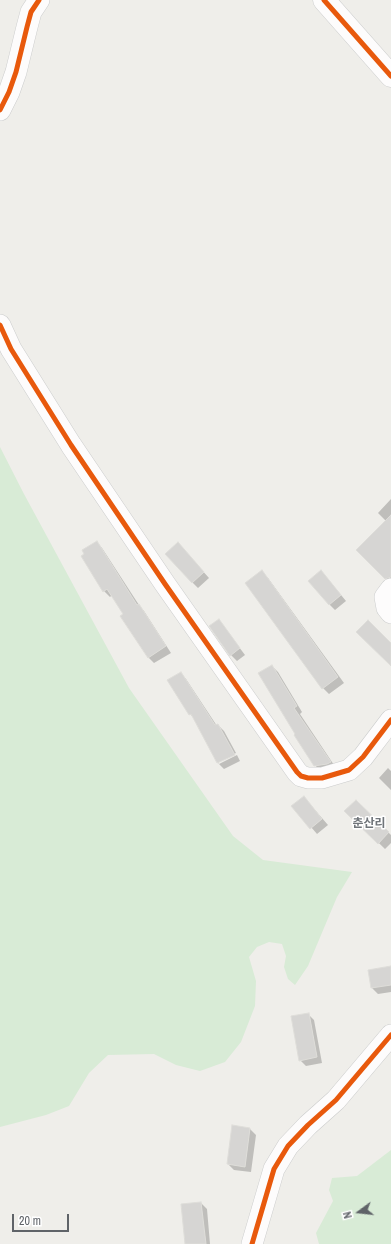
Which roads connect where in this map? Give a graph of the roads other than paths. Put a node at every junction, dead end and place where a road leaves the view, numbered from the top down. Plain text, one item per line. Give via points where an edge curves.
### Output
1 (39, 0) edge
2 (324, 0) edge
3 (391, 76) edge
4 (0, 110) edge
5 (0, 325) edge
6 (391, 589) edge
7 (391, 612) edge
8 (391, 720) edge
9 (391, 1035) edge
10 (252, 1244) edge

1 - 4 street via 31,12 16,72
2 - 3 street
5 - 8 street via 11,349 71,444 165,584 297,772 308,778 322,778 348,770 363,757
6 - 7 street via 385,597 387,608
9 - 10 street via 336,1100 288,1146 274,1169

